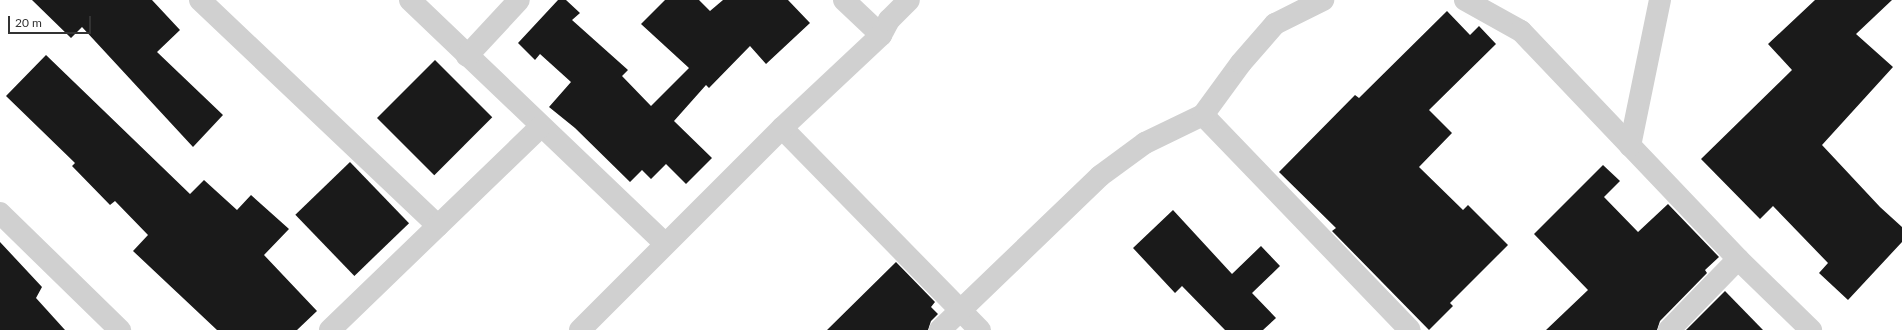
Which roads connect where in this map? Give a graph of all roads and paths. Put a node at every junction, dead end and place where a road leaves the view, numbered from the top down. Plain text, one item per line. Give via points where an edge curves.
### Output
1 (200, 0) edge
2 (410, 0) edge
3 (518, 0) edge
4 (844, 0) edge
5 (909, 0) edge
6 (1323, 0) edge
7 (1465, 0) edge
8 (1660, 0) edge
9 (881, 35) junction
10 (467, 56) junction
11 (1203, 115) junction
12 (541, 126) junction
13 (782, 128) junction
14 (1630, 146) junction
15 (0, 213) edge
16 (438, 226) junction
17 (665, 244) junction
18 (1738, 259) junction
19 (960, 310) junction
20 (120, 330) edge
21 (330, 330) edge
22 (580, 330) edge
23 (940, 330) edge
24 (980, 330) edge
25 (1410, 330) edge
26 (1669, 330) edge
27 (1811, 330) edge

1 - 16 street
2 - 10 street
3 - 10 street
4 - 9 street
5 - 9 street via 889,20
6 - 11 street via 1275,24 1241,63
7 - 14 street via 1520,31
8 - 14 street
9 - 13 street
10 - 12 street
11 - 19 street via 1145,143 1100,176
11 - 25 street
12 - 16 street
12 - 17 street
13 - 17 street
13 - 19 street
14 - 18 street
15 - 20 street
16 - 21 street
17 - 22 street
18 - 26 street
18 - 27 street
19 - 23 street
19 - 24 street

